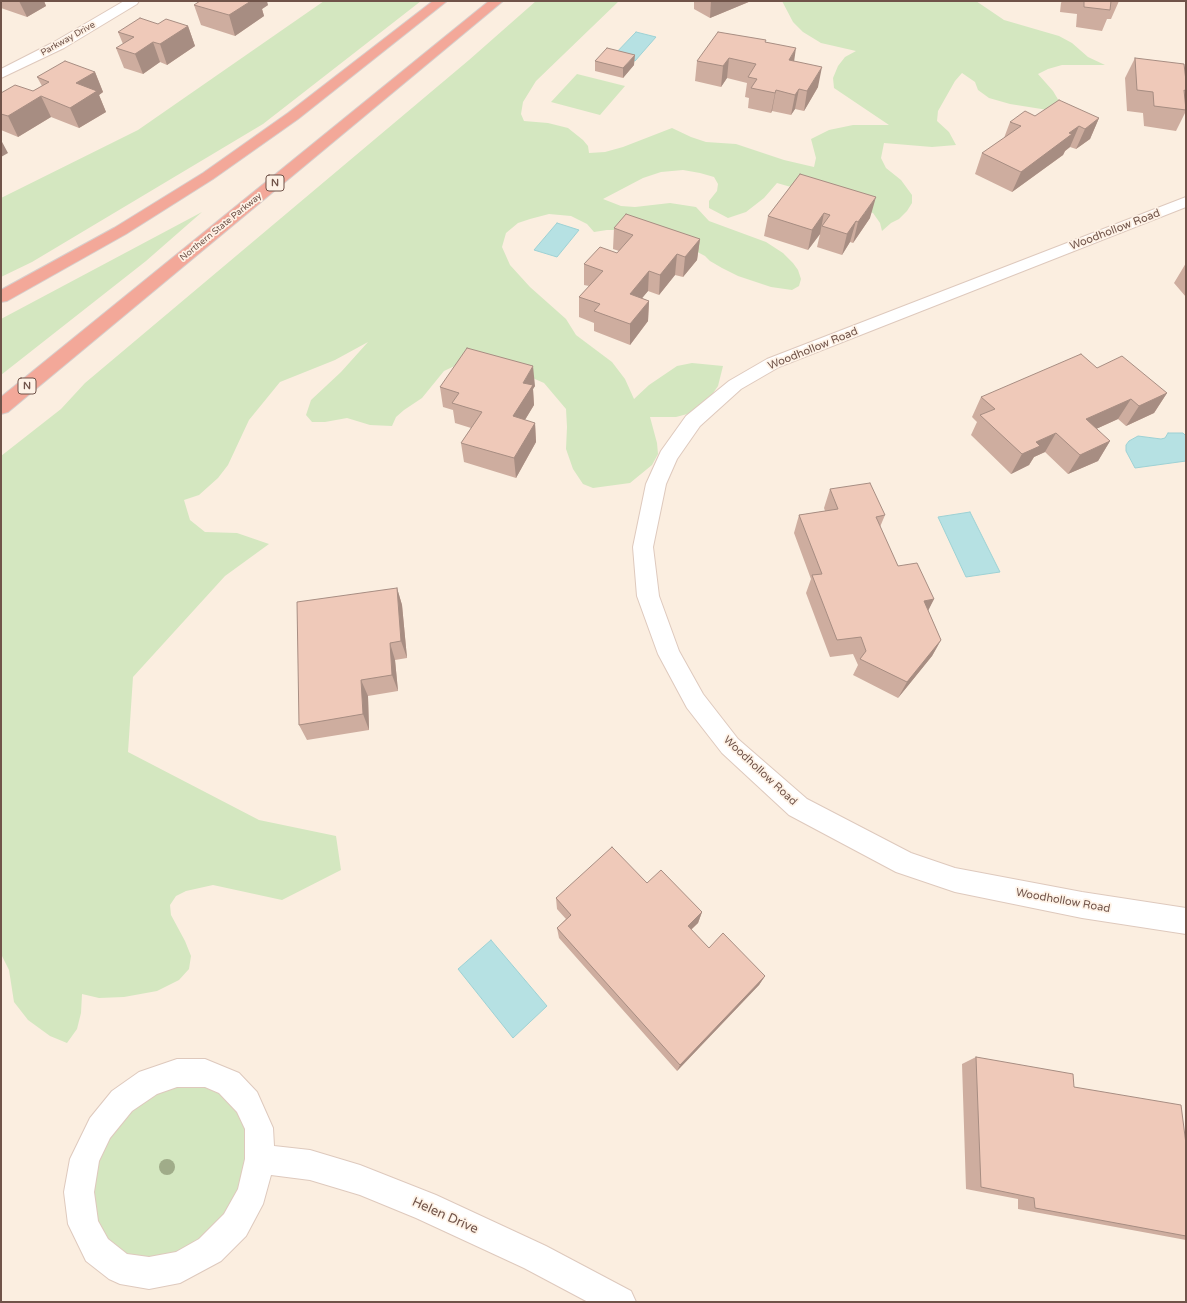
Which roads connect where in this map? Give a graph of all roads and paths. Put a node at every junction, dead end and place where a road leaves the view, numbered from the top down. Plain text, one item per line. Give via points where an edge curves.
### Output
1 (133, 1) edge
2 (441, 1) edge
3 (497, 1) edge
4 (1, 74) edge
5 (1186, 202) edge
6 (1, 297) edge
7 (1, 407) edge
8 (1186, 921) edge
9 (260, 1160) junction
10 (620, 1302) edge

1 - 4 street, Parkway Drive via 59,45
2 - 6 highway via 292,116 208,176 114,235
3 - 7 highway, Northern State Parkway / N
5 - 8 street, Woodhollow Road via 774,363 735,385 693,421 668,456 656,484 643,547 648,596 669,654 695,701 730,746 798,807 904,863 955,880 1082,905
9 - 9 street via 258,1128 248,1102 229,1083 205,1073 177,1073 149,1082 122,1102 100,1128 85,1159 79,1192 83,1224 97,1250 120,1268 149,1273 180,1267 210,1250 235,1224 252,1193
9 - 10 street, Helen Drive via 310,1165 360,1180 425,1206 535,1257

